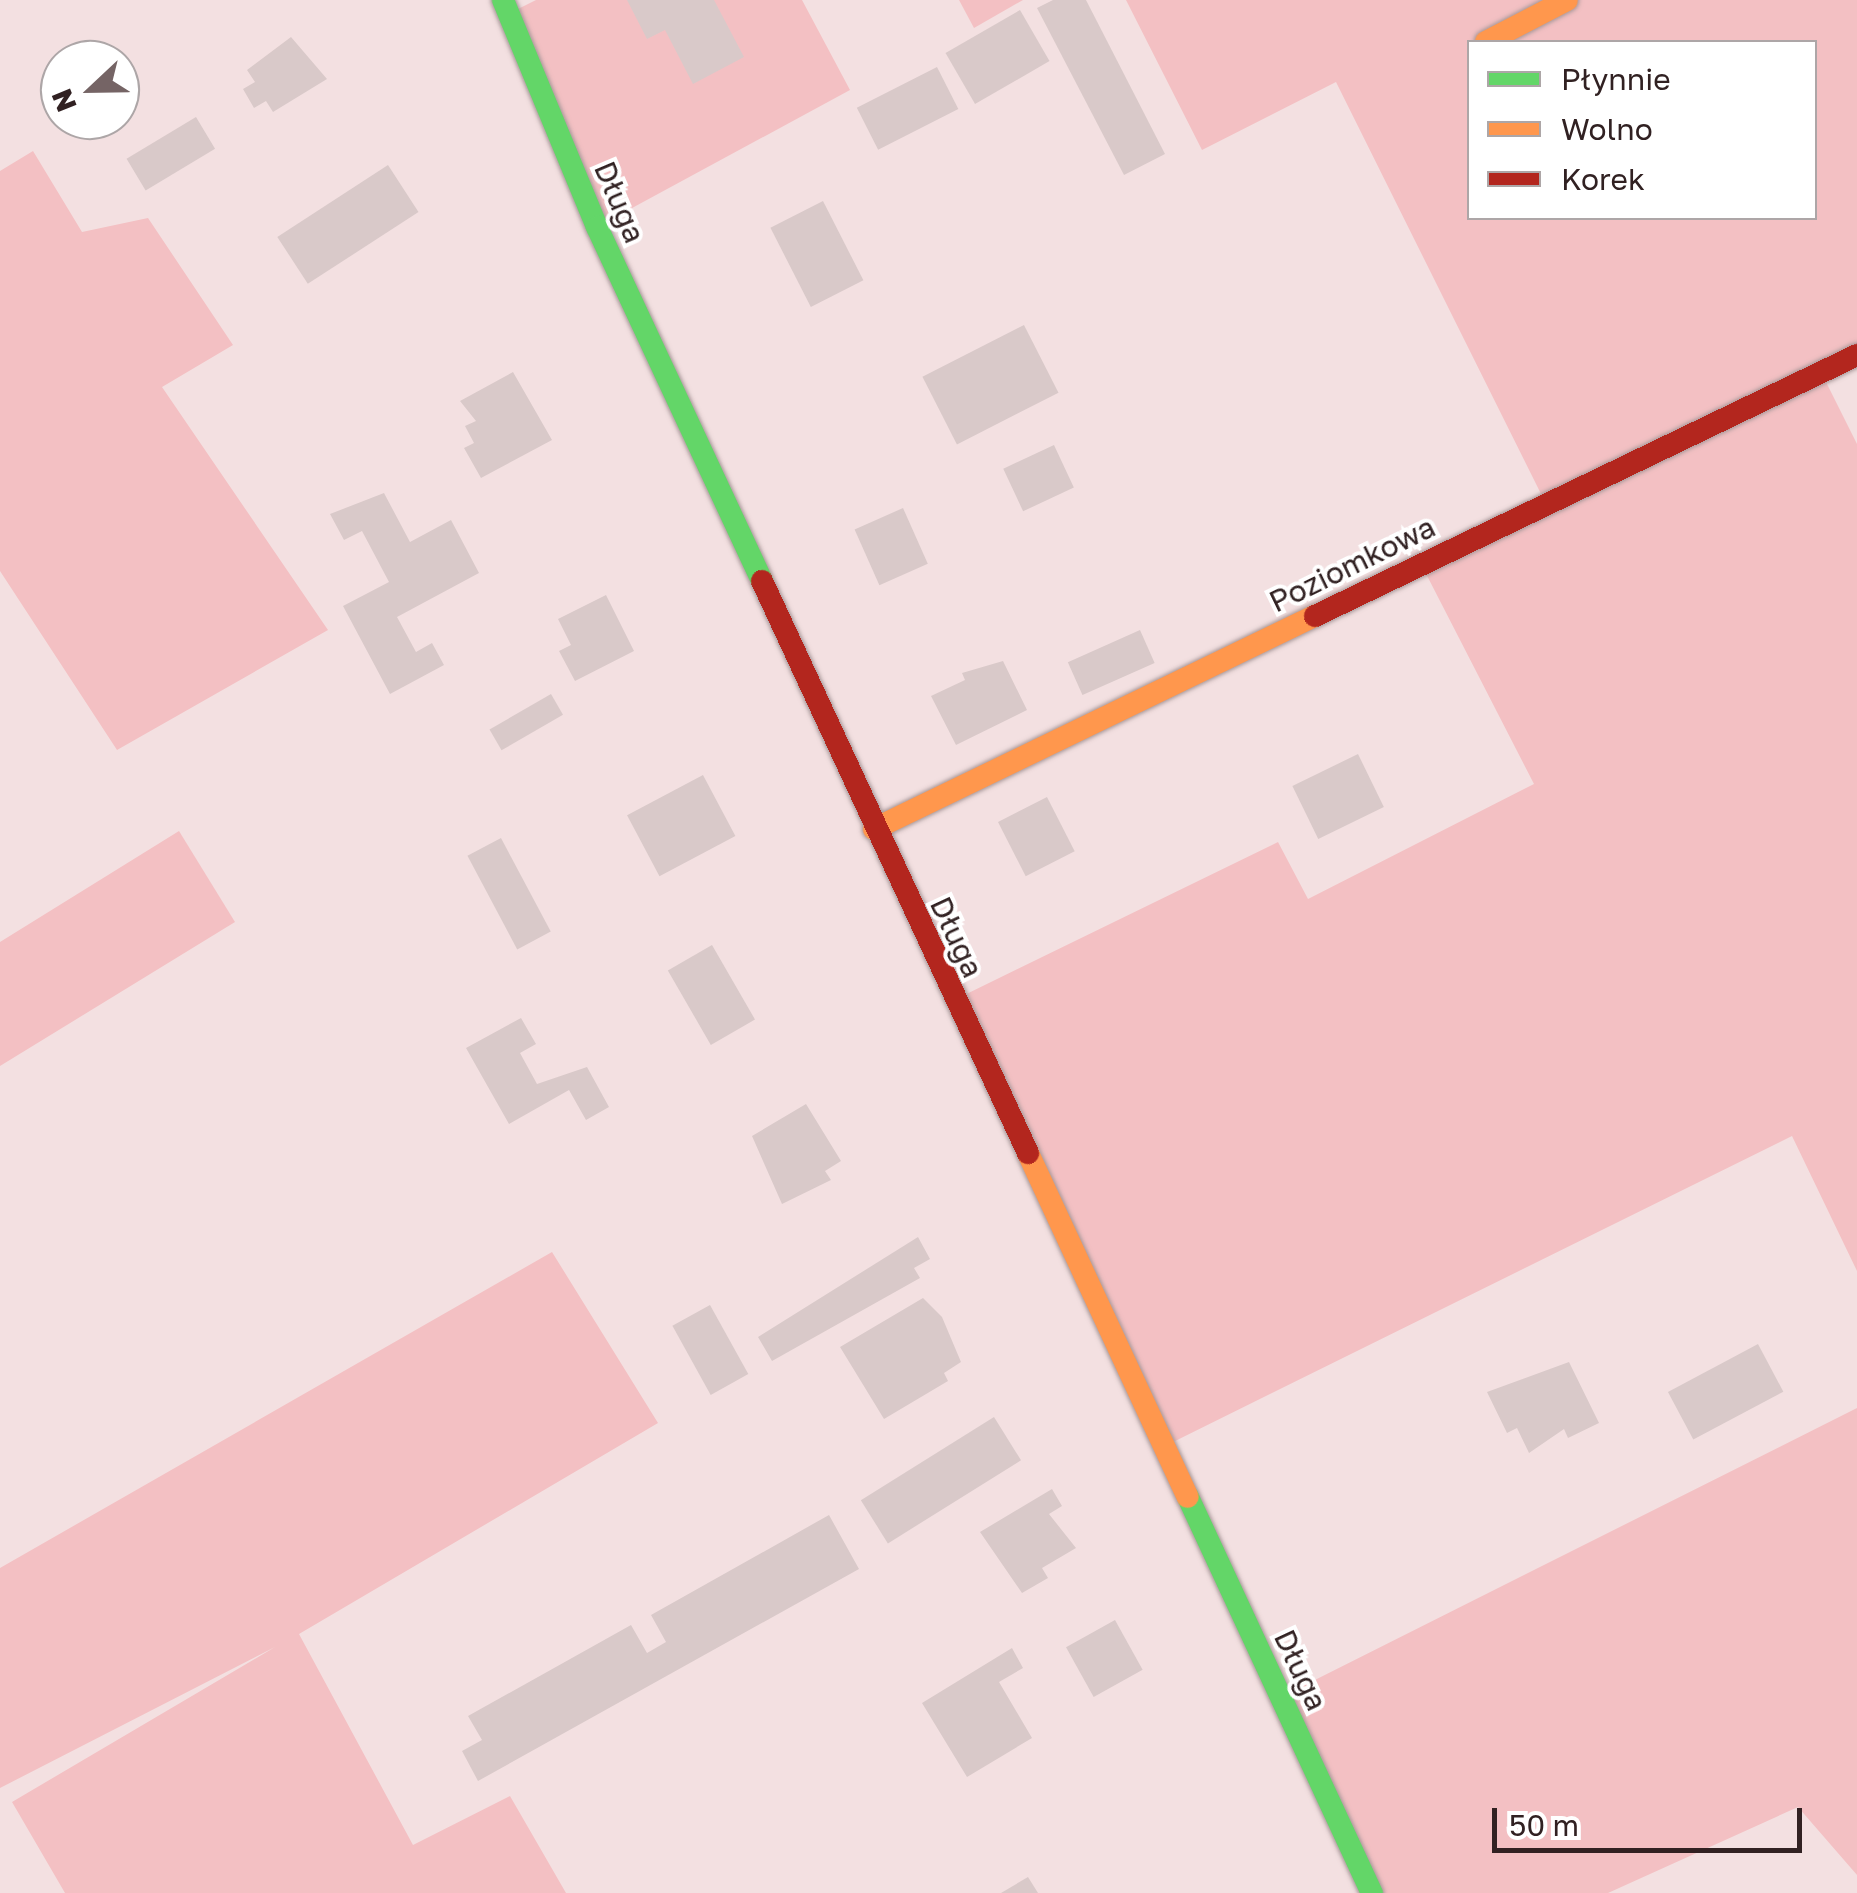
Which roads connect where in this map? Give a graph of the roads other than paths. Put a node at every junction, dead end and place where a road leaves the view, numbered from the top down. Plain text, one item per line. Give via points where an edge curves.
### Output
1 (503, 0) edge
2 (1567, 0) edge
3 (1490, 40) edge
4 (1857, 355) edge
5 (874, 829) junction
6 (1372, 1893) edge

1 - 5 street, Długa via 598,227
2 - 3 street
4 - 5 street, Poziomkowa
5 - 6 street, Długa

